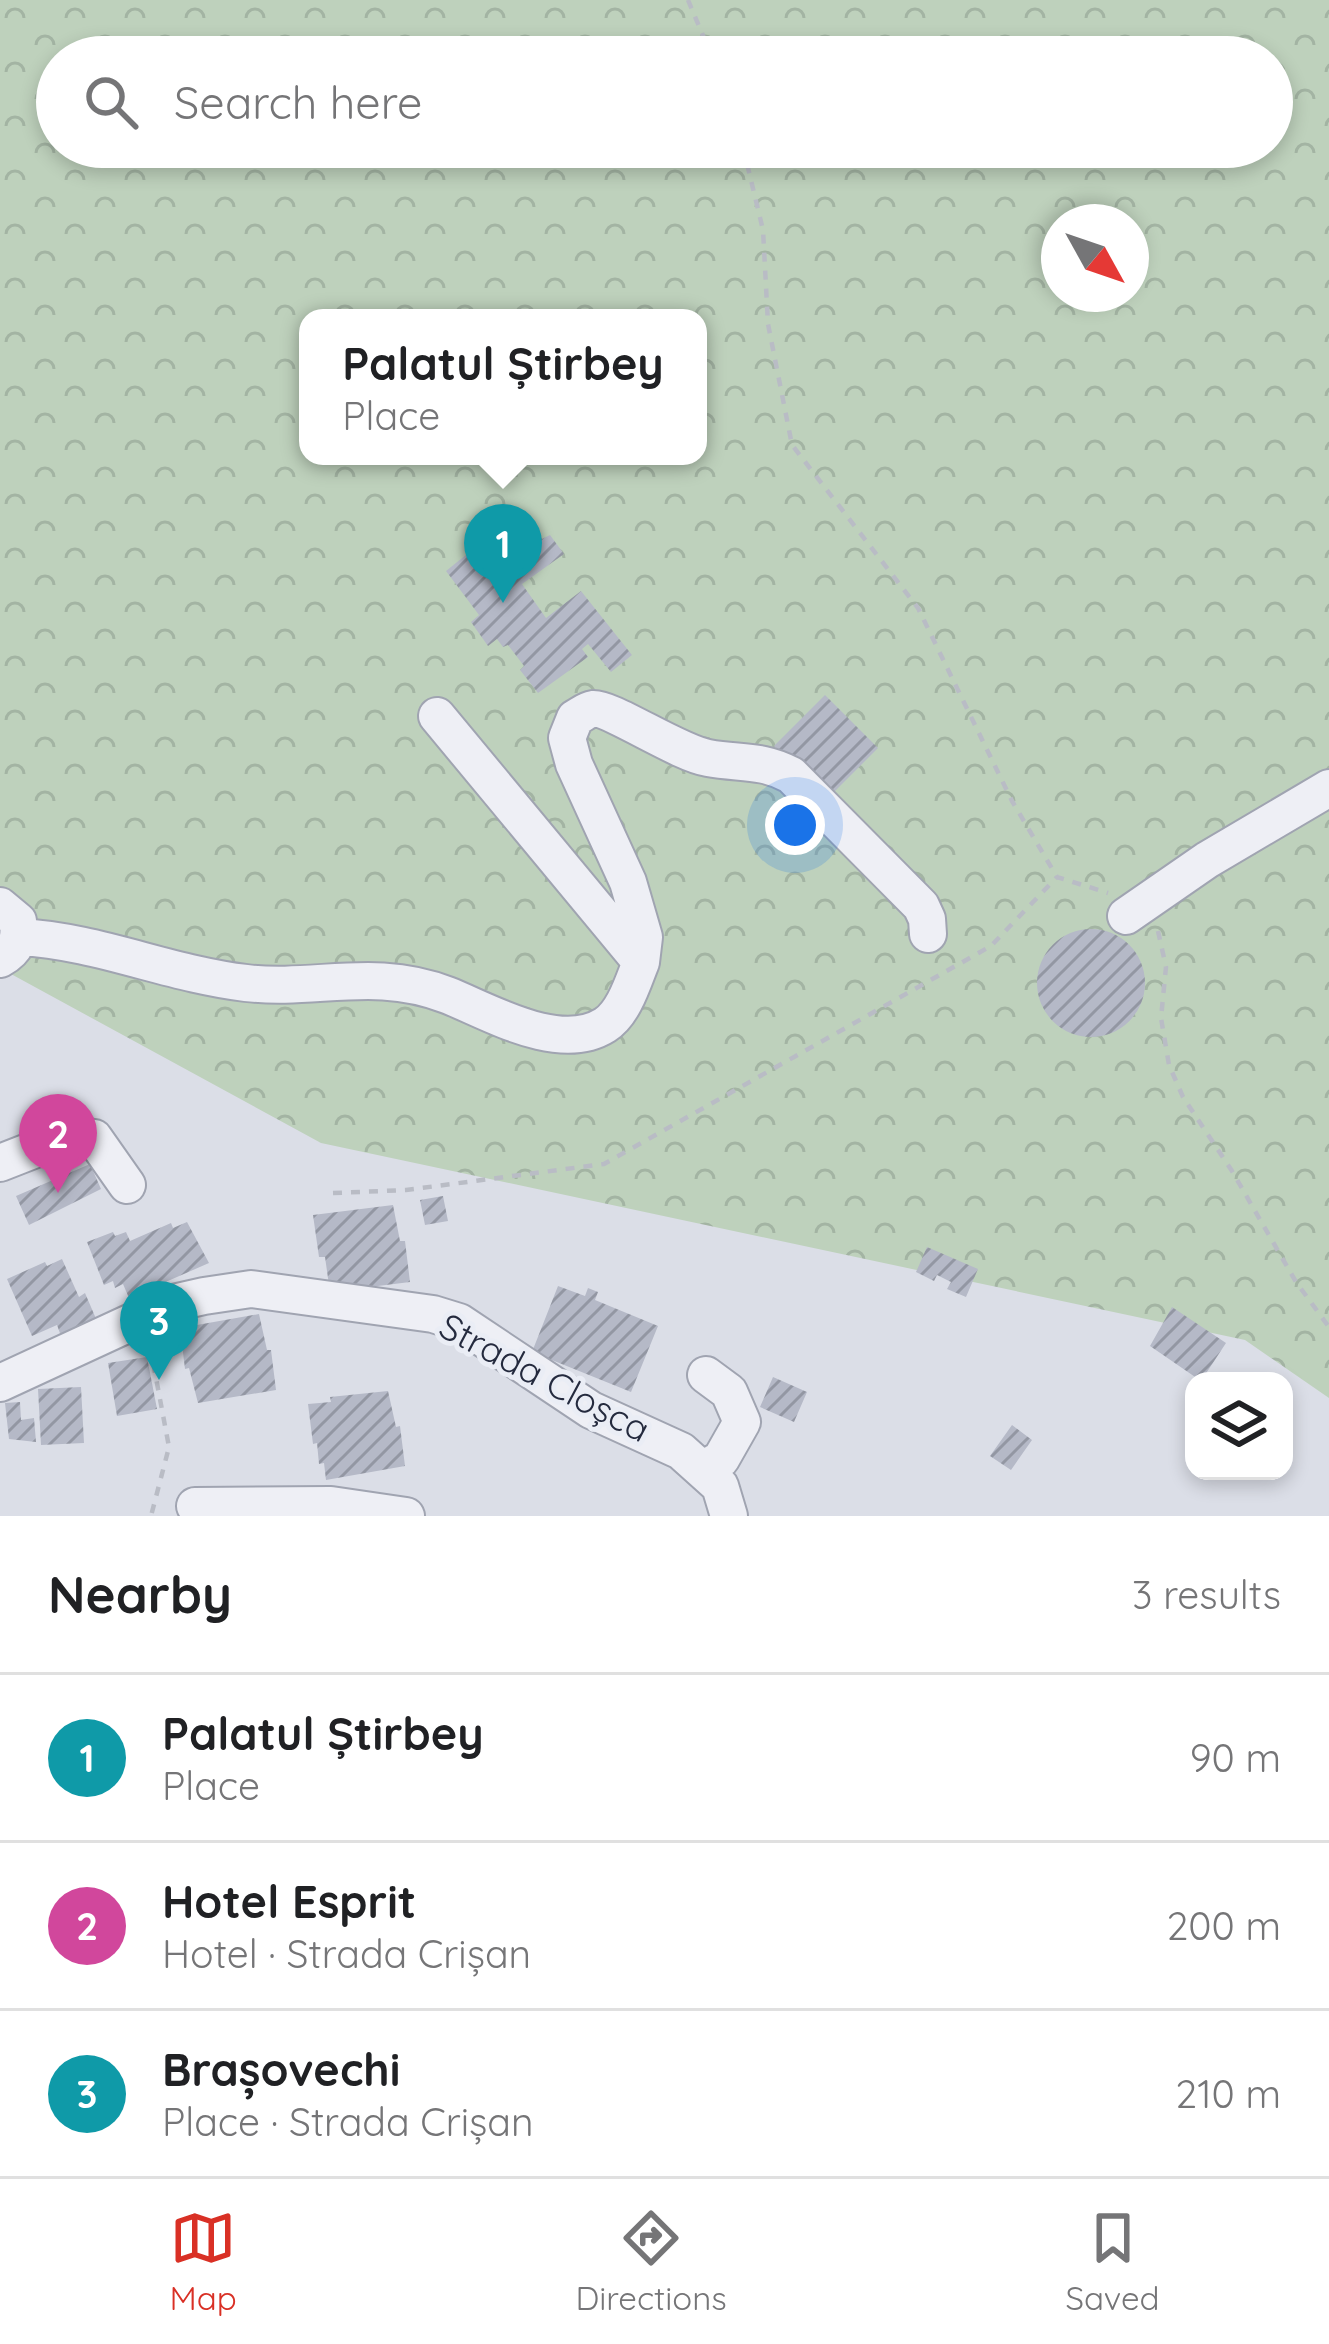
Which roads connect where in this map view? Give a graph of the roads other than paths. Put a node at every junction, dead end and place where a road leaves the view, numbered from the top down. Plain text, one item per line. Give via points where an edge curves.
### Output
1 (437, 716) dead end
2 (1329, 788) edge
3 (1131, 913) road end
4 (7, 934) edge
5 (928, 934) dead end
6 (641, 962) junction
7 (0, 1163) edge
8 (127, 1185) dead end
9 (706, 1375) dead end
10 (0, 1383) edge
11 (704, 1469) junction
12 (195, 1506) dead end
13 (406, 1516) edge
14 (730, 1516) edge

1 - 6 street
2 - 3 street
4 - 6 street via 246,983 363,978 418,987 508,1023 572,1034 605,1025
5 - 6 street via 921,906 791,775 768,763 704,758 593,710 575,718 567,738 628,882 644,937
7 - 8 street via 69,1136 94,1138
9 - 11 street via 729,1391 742,1422 722,1459
10 - 11 street, Strada Cloșca via 173,1303 251,1289 459,1322 591,1410 660,1439
11 - 14 street, Strada Cloșca
12 - 13 street via 332,1505

